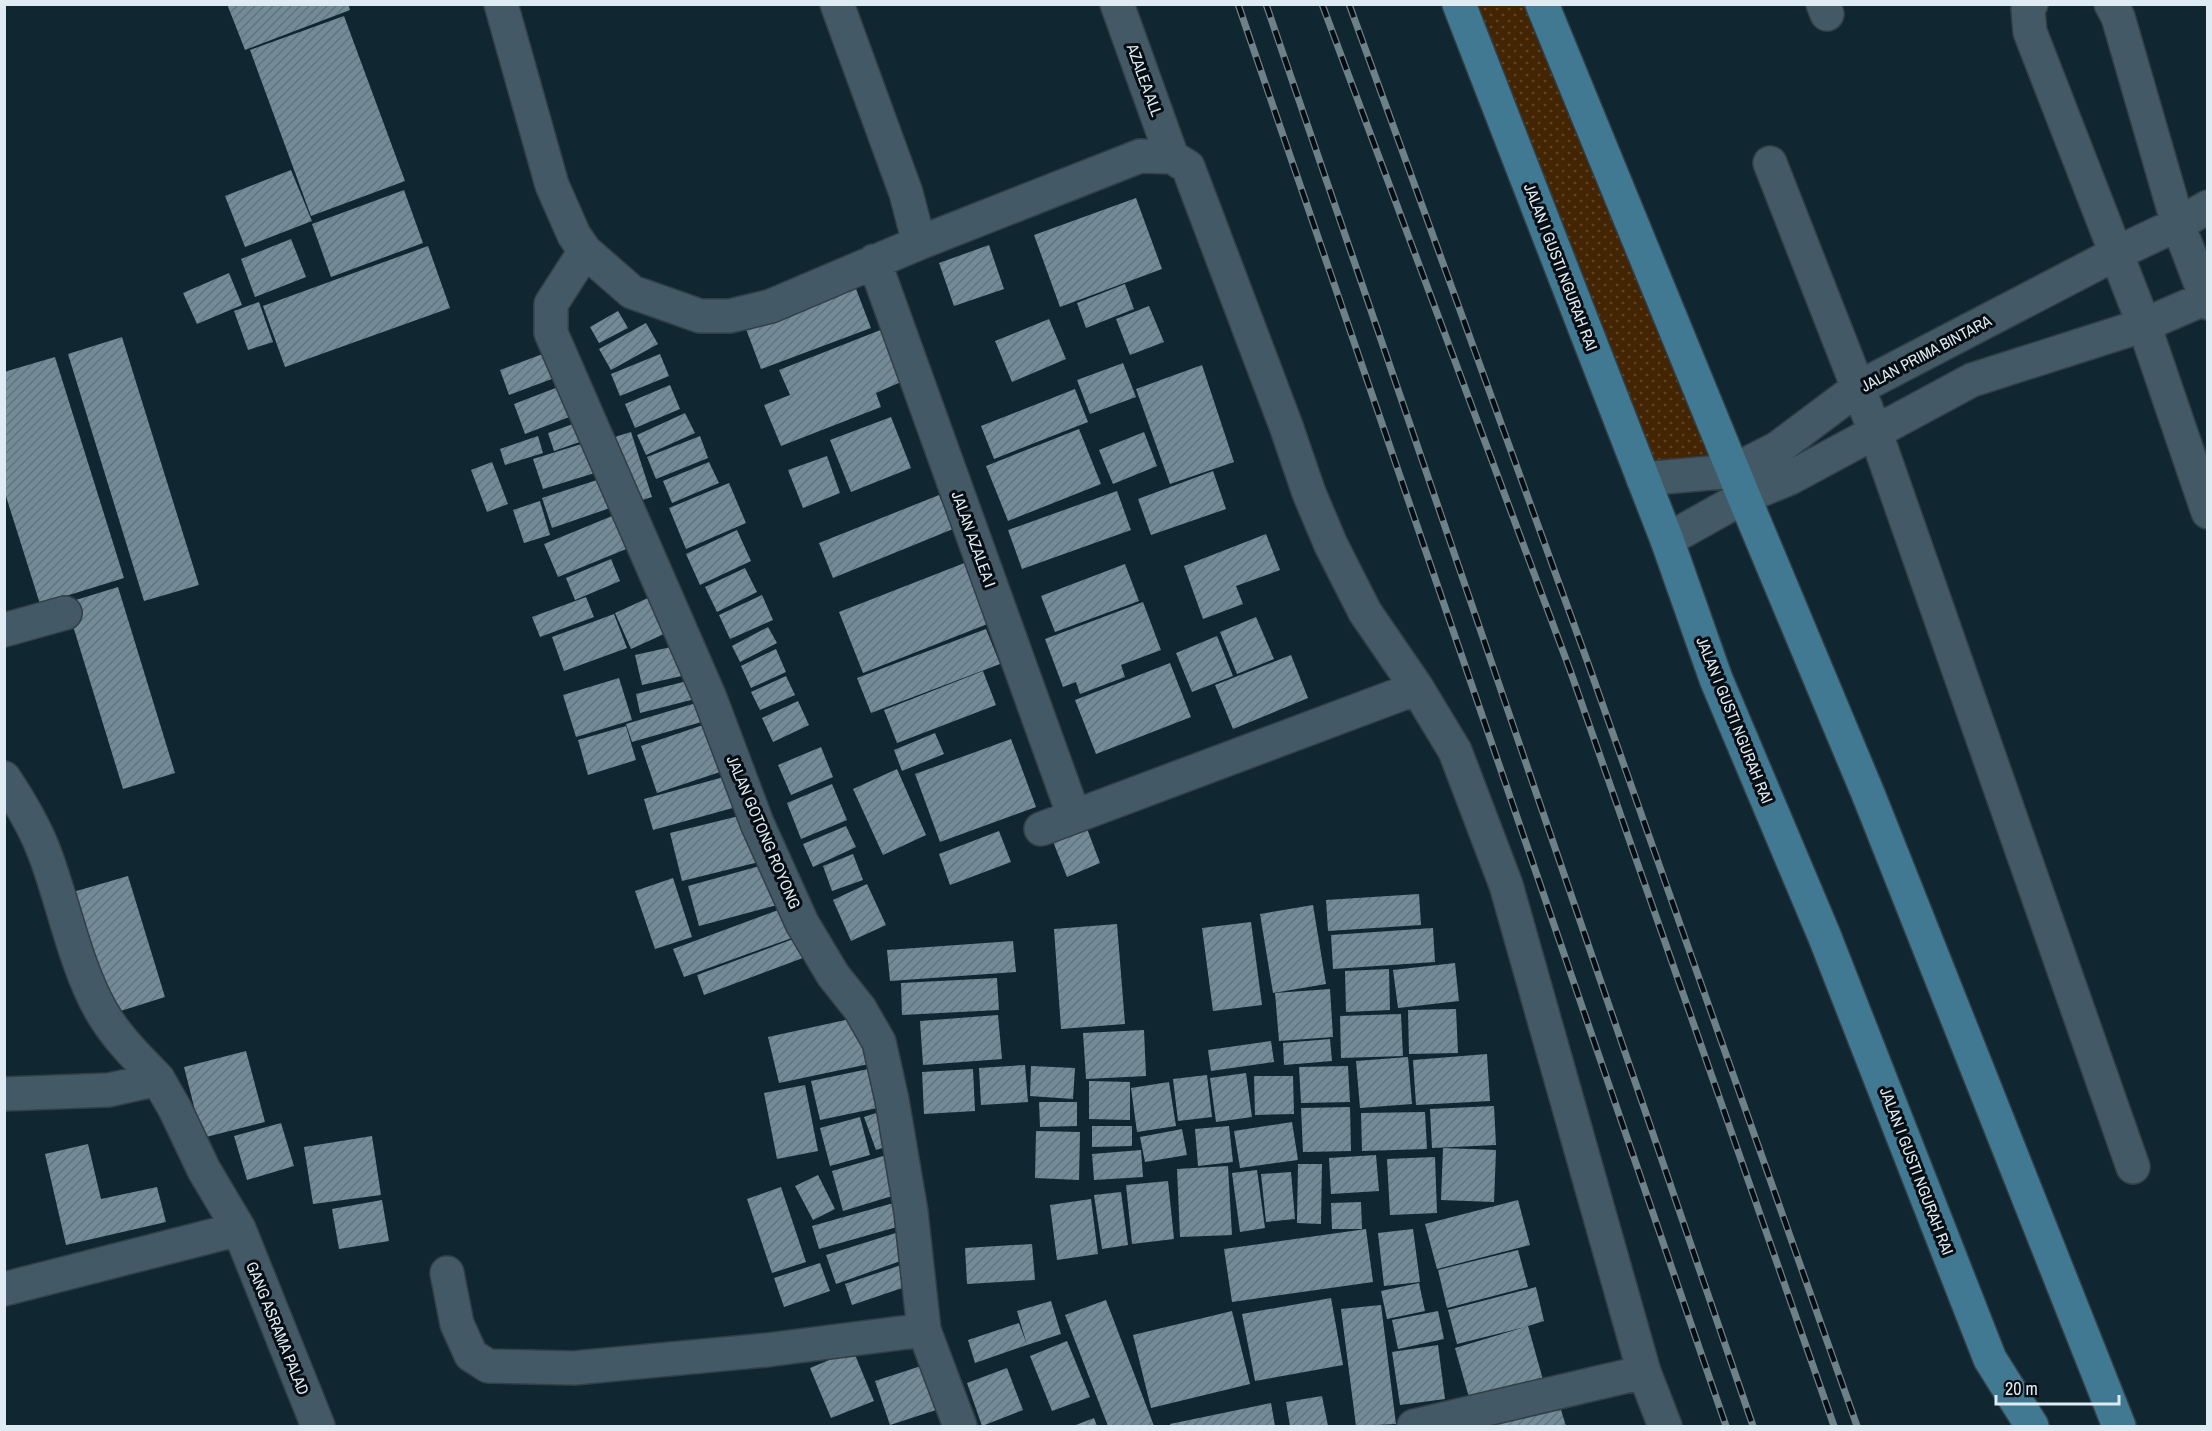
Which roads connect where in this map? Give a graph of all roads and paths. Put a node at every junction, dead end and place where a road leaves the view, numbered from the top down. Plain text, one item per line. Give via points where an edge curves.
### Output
1 (501, 4) edge
2 (837, 4) edge
3 (1117, 4) edge
4 (1459, 4) edge
5 (1542, 4) edge
6 (2031, 4) edge
7 (2122, 9) edge
8 (1172, 157) junction
9 (1770, 163) dead end
10 (2208, 207) edge
11 (2178, 224) junction
12 (919, 243) junction
13 (585, 251) junction
14 (2117, 254) junction
15 (874, 261) junction
16 (2207, 299) edge
17 (2144, 325) junction
18 (1858, 388) junction
19 (1875, 431) junction
20 (1643, 478) junction
21 (1738, 484) junction
22 (2208, 512) edge
23 (1667, 540) junction
24 (65, 613) dead end
25 (4, 630) edge
26 (1417, 688) junction
27 (4, 778) edge
28 (1074, 816) junction
29 (1041, 830) dead end
30 (158, 1079) junction
31 (4, 1094) edge
32 (2133, 1167) dead end
33 (239, 1229) junction
34 (447, 1273) dead end
35 (4, 1289) edge
36 (924, 1330) junction
37 (1644, 1372) junction
38 (318, 1426) edge
39 (960, 1426) edge
40 (1414, 1426) edge
41 (1665, 1426) edge
42 (2032, 1426) edge
43 (2120, 1426) edge

1 - 13 street via 552,185
2 - 12 street via 906,193
3 - 8 street, AZALEA ALL
4 - 20 main road, JALAN I GUSTI NGURAH RAI
5 - 21 main road
6 - 14 street via 2030,32
7 - 11 street
8 - 12 street via 1140,156
8 - 26 street via 1188,167 1331,544 1365,612
9 - 18 street
10 - 11 street, JALAN PRIMA BINTARA
11 - 14 street, JALAN PRIMA BINTARA
11 - 16 street
12 - 15 street
13 - 15 street via 632,292 700,316 730,316 771,306
13 - 36 street, JALAN GOTONG ROYONG via 550,304 551,333 710,698 757,823 802,923 879,1042 911,1212
14 - 17 street
14 - 18 street, JALAN PRIMA BINTARA
15 - 28 street, JALAN AZALEA I
16 - 17 street, JALAN PRIMA BINTARA
17 - 19 street, JALAN PRIMA BINTARA via 1972,380
17 - 22 street
18 - 19 street
18 - 21 street, JALAN PRIMA BINTARA via 1778,448
19 - 21 street, JALAN PRIMA BINTARA via 1790,478
19 - 32 street
20 - 21 street, JALAN PRIMA BINTARA
20 - 23 main road, JALAN I GUSTI NGURAH RAI
21 - 23 street, JALAN PRIMA BINTARA
21 - 43 main road via 1869,796
23 - 42 main road, JALAN I GUSTI NGURAH RAI via 1716,679 1824,935 1990,1359
24 - 25 street
26 - 28 street
26 - 37 street via 1455,751 1506,885
27 - 30 street, GANG ASRAMA PALAD via 45,853 87,981 100,1008 127,1047
28 - 29 street
30 - 31 street via 110,1090
30 - 33 street, GANG ASRAMA PALAD
33 - 35 street
33 - 38 street, GANG ASRAMA PALAD
34 - 36 street via 457,1324 471,1355 488,1366 574,1368
36 - 39 street, JALAN GOTONG ROYONG
37 - 40 street
37 - 41 street

